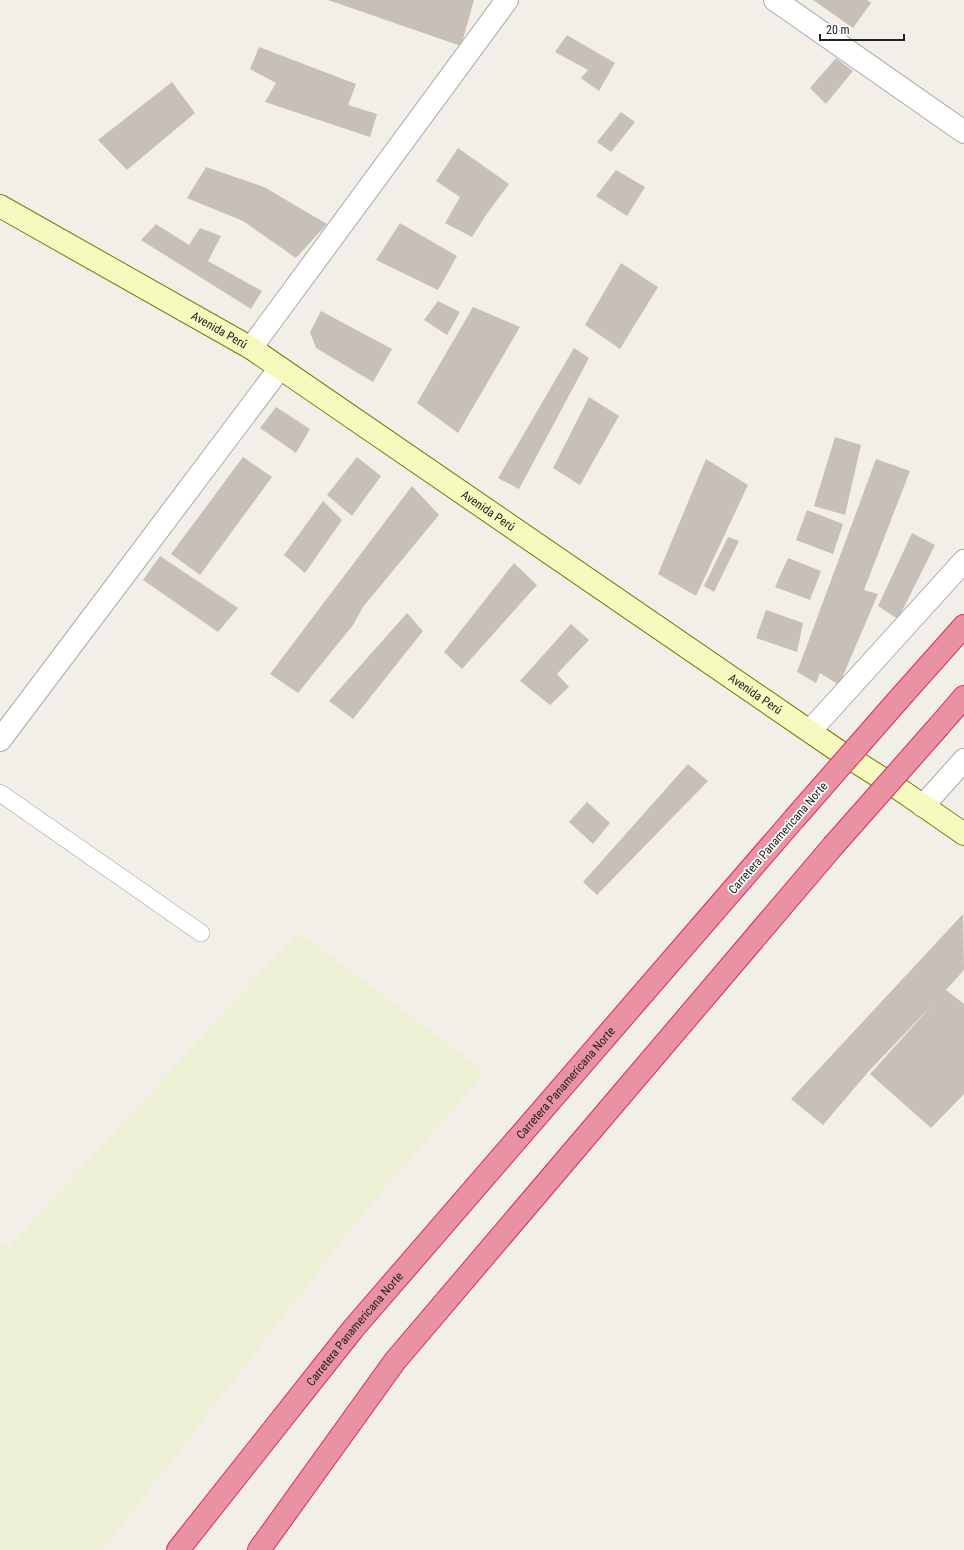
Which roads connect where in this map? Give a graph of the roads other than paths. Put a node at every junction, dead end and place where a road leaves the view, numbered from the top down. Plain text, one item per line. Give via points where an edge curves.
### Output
1 (507, 0) edge
2 (775, 0) edge
3 (964, 132) edge
4 (0, 206) edge
5 (251, 348) junction
6 (280, 368) junction
7 (964, 561) edge
8 (964, 626) edge
9 (964, 698) edge
10 (810, 731) junction
11 (0, 740) edge
12 (964, 760) edge
13 (0, 793) edge
14 (923, 806) junction
15 (964, 834) edge
16 (201, 933) dead end
17 (178, 1550) edge
18 (259, 1550) edge

1 - 5 street
2 - 3 street
4 - 5 main road, Avenida Perú
5 - 6 main road, Avenida Perú
6 - 10 main road, Avenida Perú
6 - 11 street
7 - 10 street
8 - 17 highway, Carretera Panamericana Norte, bridge via 353,1329
9 - 18 highway, bridge via 833,846 395,1361
10 - 14 main road, Avenida Perú
12 - 14 street
13 - 16 lane
14 - 15 main road, Avenida Perú

